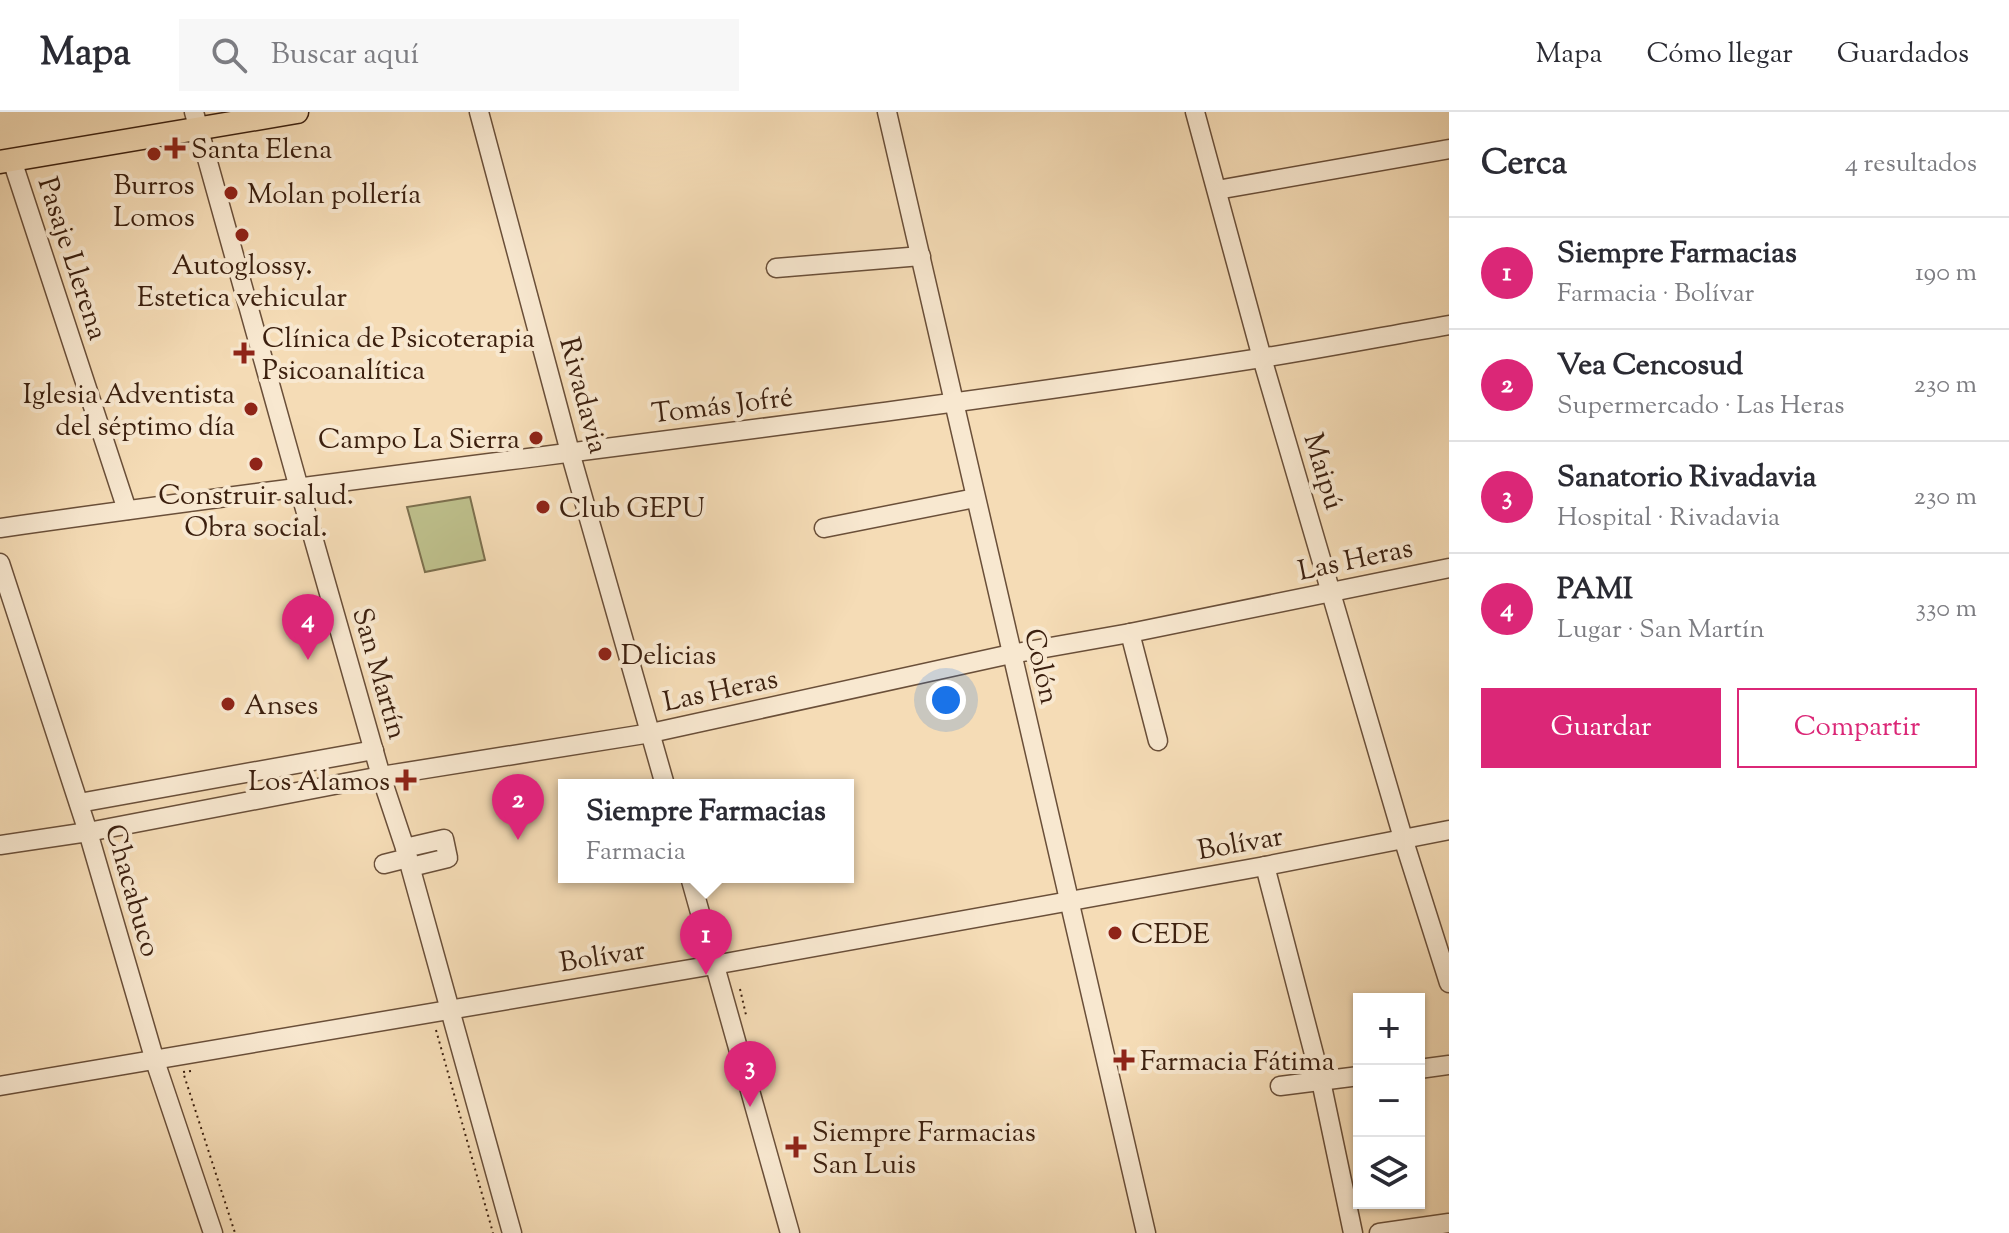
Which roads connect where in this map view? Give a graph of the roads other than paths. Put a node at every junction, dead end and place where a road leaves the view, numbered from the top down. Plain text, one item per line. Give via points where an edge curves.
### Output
1 (297, 112) edge
2 (479, 112) edge
3 (887, 112) edge
4 (1195, 112) edge
5 (196, 120) edge
6 (1449, 149) edge
7 (6, 161) edge
8 (1217, 190) junction
9 (921, 256) junction
10 (776, 268) dead end
11 (1449, 325) edge
12 (1262, 358) junction
13 (954, 402) junction
14 (570, 452) junction
15 (299, 488) junction
16 (975, 498) junction
17 (127, 510) junction
18 (0, 528) edge
19 (824, 528) dead end
20 (0, 563) edge
21 (1449, 568) edge
22 (1332, 592) junction
23 (1130, 633) junction
24 (1011, 654) junction
25 (651, 733) junction
26 (1158, 741) dead end
27 (374, 750) junction
28 (381, 776) junction
29 (663, 779) edge
30 (79, 803) junction
31 (1449, 830) edge
32 (88, 832) junction
33 (1403, 838) junction
34 (0, 845) edge
35 (408, 858) junction
36 (384, 864) dead end
37 (1265, 866) junction
38 (692, 883) edge
39 (1070, 900) junction
40 (714, 965) junction
41 (1449, 983) edge
42 (449, 1009) junction
43 (155, 1061) junction
44 (1449, 1065) edge
45 (1425, 1068) edge
46 (1353, 1077) edge
47 (1321, 1081) junction
48 (0, 1086) edge
49 (1280, 1086) dead end
50 (1449, 1223) edge
51 (213, 1233) edge
52 (512, 1233) edge
53 (790, 1233) edge
54 (1146, 1233) edge
55 (1353, 1233) edge
56 (1379, 1233) edge

1 - 5 main road
2 - 14 street, Rivadavia
3 - 9 street, Colón
4 - 8 street, Maipú
5 - 7 main road
5 - 15 street, San Martín
6 - 8 street
7 - 17 street, Pasaje Llerena
8 - 12 street, Maipú
9 - 10 street
9 - 13 street, Colón
11 - 12 street, Tomás Jofré
12 - 13 street, Tomás Jofré
12 - 22 street, Maipú
13 - 14 street, Tomás Jofré
13 - 16 street, Colón
14 - 15 street, Tomás Jofré
14 - 25 street, Rivadavia
15 - 17 street, Tomás Jofré
15 - 27 street, San Martín
16 - 19 street
16 - 24 street, Colón
17 - 18 street, Tomás Jofré
20 - 30 street, Chacabuco
21 - 22 street, Las Heras
22 - 23 street, Las Heras
22 - 33 street, Maipú
23 - 24 street, Las Heras
23 - 26 street
24 - 25 street, Las Heras
24 - 39 street, Colón
25 - 28 street, Las Heras
25 - 29 street, Rivadavia
27 - 28 street, San Martín
27 - 30 street
28 - 32 street, Las Heras
28 - 35 street, San Martín
30 - 32 street, Chacabuco
31 - 33 street, Bolívar
32 - 34 street, Las Heras
32 - 43 street, Chacabuco
33 - 37 street, Bolívar
33 - 41 street, Maipú
35 - 36 street
35 - 42 street, San Martín
37 - 39 street, Bolívar
37 - 47 street
38 - 40 street
39 - 40 street, Bolívar
39 - 54 street, Colón
40 - 42 street, Bolívar
40 - 53 street
42 - 43 street, Bolívar
42 - 52 street, San Martín
43 - 48 street, Bolívar
43 - 51 street, Chacabuco
44 - 45 street
46 - 47 street
47 - 49 street
47 - 55 street
50 - 56 street

